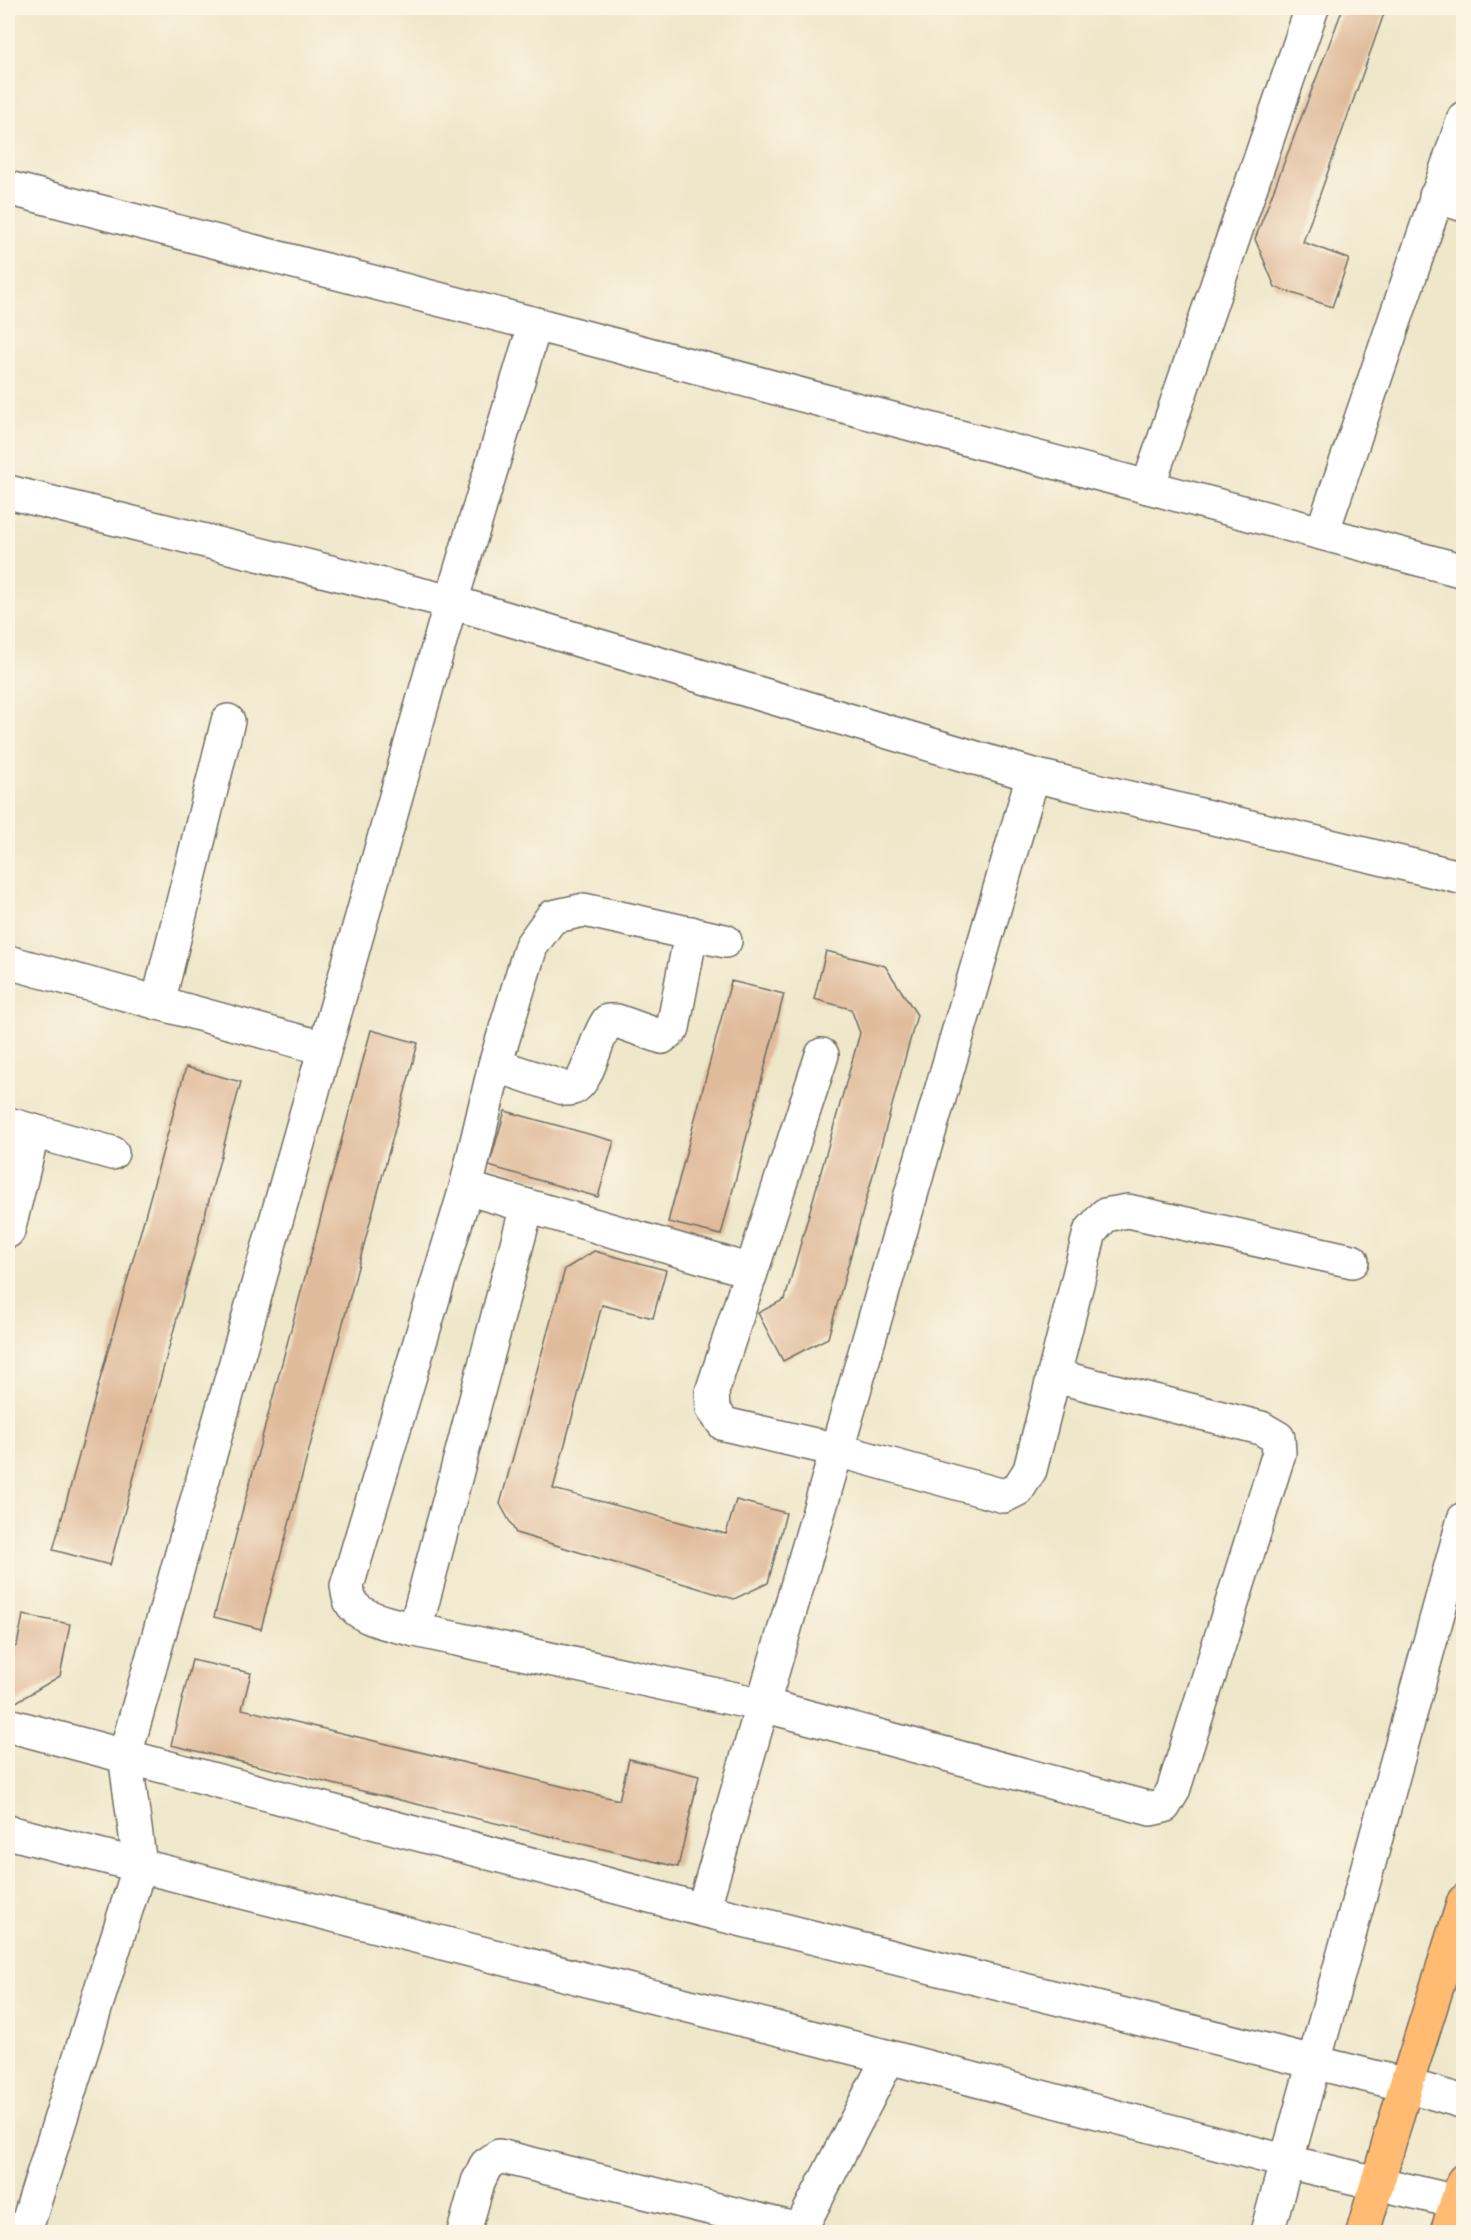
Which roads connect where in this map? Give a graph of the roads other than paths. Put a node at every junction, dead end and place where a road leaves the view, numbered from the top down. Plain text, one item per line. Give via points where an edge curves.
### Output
1 (1312, 8) edge
2 (1464, 118) edge
3 (8, 188) edge
4 (1450, 201) edge
5 (535, 324) junction
6 (1148, 487) junction
7 (8, 492) edge
8 (1322, 533) junction
9 (1464, 571) edge
10 (451, 602) junction
11 (228, 721) dead end
12 (1033, 775) junction
13 (1464, 878) edge
14 (691, 933) junction
15 (725, 941) dead end
16 (8, 962) edge
17 (158, 1003) junction
18 (324, 1048) junction
19 (822, 1055) dead end
20 (495, 1065) junction
21 (20, 1128) edge
22 (112, 1153) dead end
23 (466, 1188) junction
24 (527, 1206) junction
25 (8, 1231) edge
26 (1352, 1261) dead end
27 (751, 1271) junction
28 (1055, 1376) junction
29 (837, 1450) junction
30 (1464, 1519) edge
31 (415, 1630) junction
32 (763, 1705) junction
33 (8, 1725) edge
34 (125, 1755) junction
35 (8, 1832) edge
36 (140, 1865) junction
37 (1464, 1901) edge
38 (703, 1910) junction
39 (889, 2057) junction
40 (1314, 2062) junction
41 (1406, 2085) junction
42 (1464, 2102) edge
43 (1288, 2162) junction
44 (1377, 2184) junction
45 (1456, 2205) edge
46 (799, 2231) edge
47 (25, 2232) edge
48 (464, 2232) edge
49 (1267, 2232) edge
50 (1364, 2232) edge

1 - 6 street
2 - 4 street
3 - 5 street
4 - 8 street
5 - 6 street
5 - 10 street
6 - 8 street
7 - 10 street
8 - 9 street
10 - 12 street
10 - 18 street
11 - 17 street
12 - 13 street
12 - 29 street
14 - 15 street
14 - 20 street via 584,910 552,917 531,946
14 - 20 street via 673,1028 662,1037 608,1021 583,1079 576,1087 567,1089
16 - 17 street
17 - 18 street
18 - 34 street
19 - 27 street
20 - 23 street
21 - 22 street
21 - 25 street
23 - 24 street
23 - 31 street via 347,1586 350,1602 359,1610 374,1619
24 - 27 street
24 - 31 street
26 - 28 street via 1128,1211 1105,1215 1090,1232
27 - 29 street via 712,1392 713,1410 724,1424
28 - 29 street via 1030,1470 1018,1489 1004,1496
28 - 32 street via 1261,1428 1278,1438 1279,1453 1173,1791 1164,1806 1151,1809
29 - 32 street
30 - 40 street
31 - 32 street
32 - 38 street
33 - 34 street
34 - 36 street
34 - 38 street
35 - 36 street
36 - 39 street
36 - 47 street
37 - 41 main road
38 - 40 street
39 - 43 street
39 - 46 street
40 - 41 street
40 - 43 street
41 - 42 street
41 - 44 main road
43 - 44 street
43 - 49 street
44 - 45 street
44 - 50 main road
46 - 48 street via 499,2156 486,2165 478,2182

